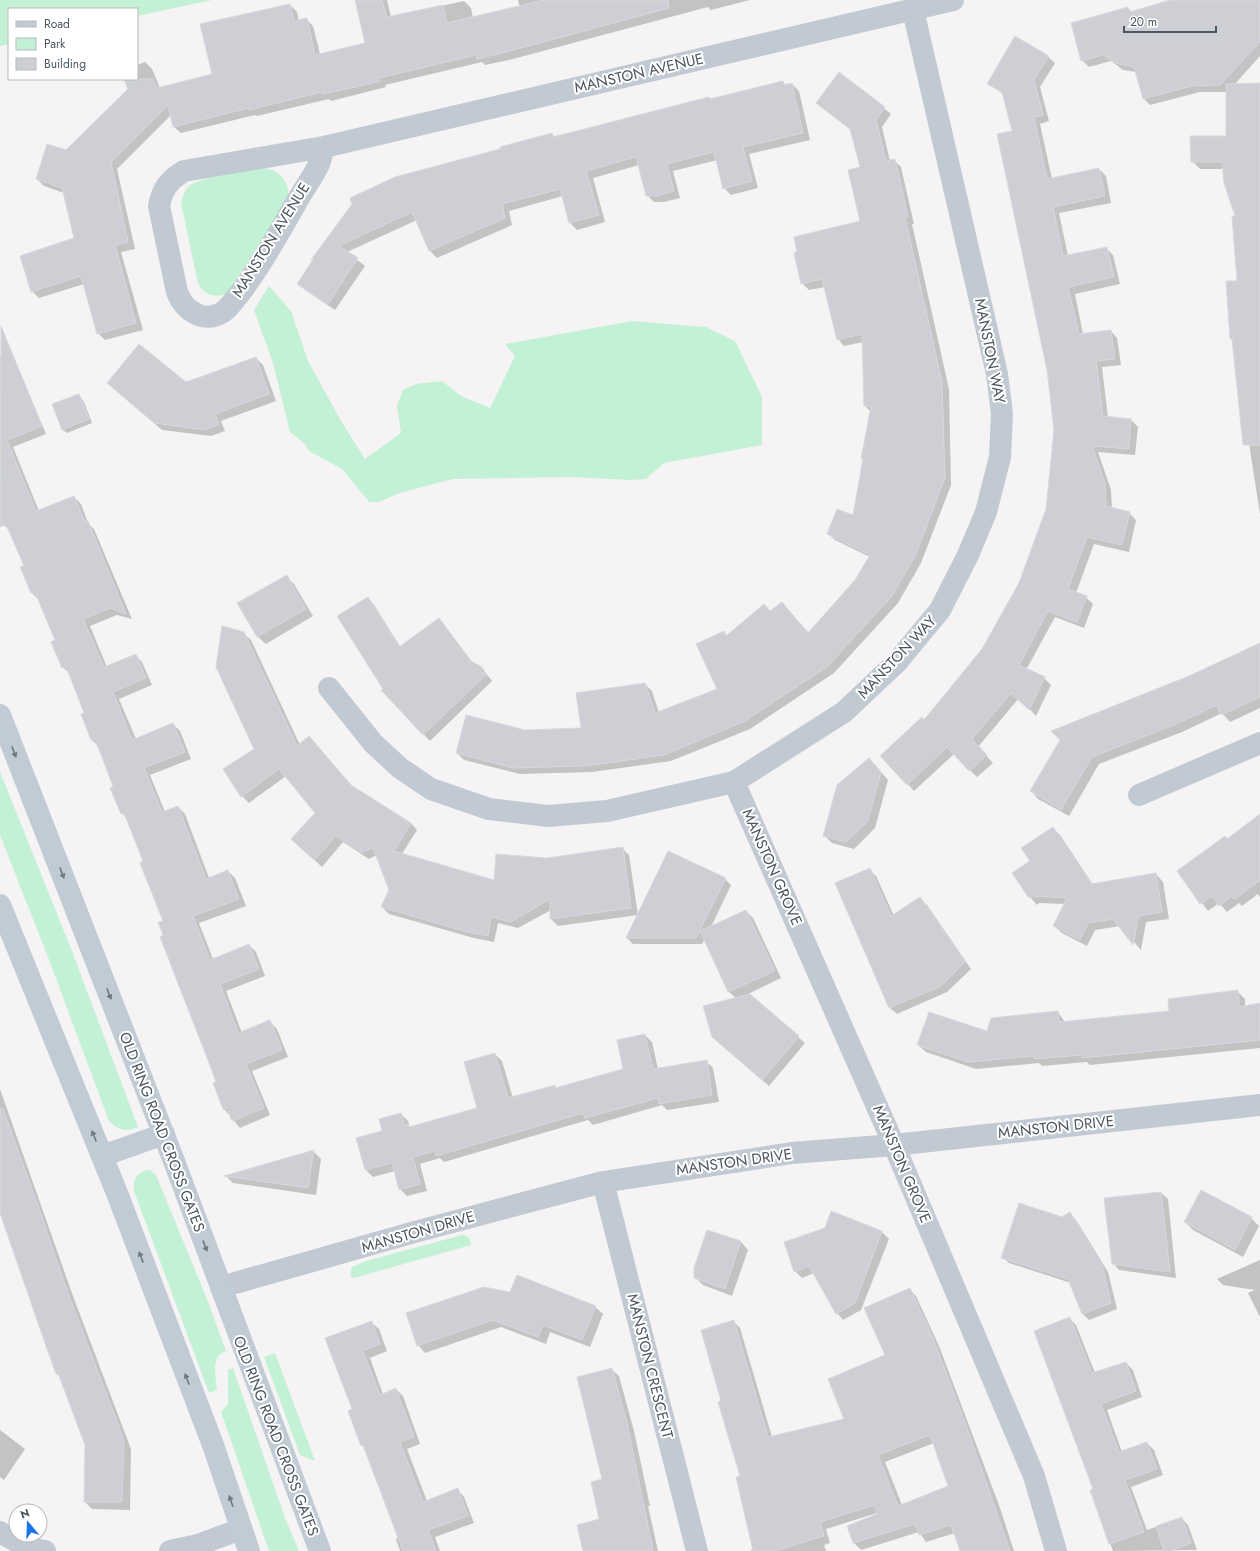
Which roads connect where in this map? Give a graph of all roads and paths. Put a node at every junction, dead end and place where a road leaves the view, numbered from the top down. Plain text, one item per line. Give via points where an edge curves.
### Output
1 (954, 0) edge
2 (912, 10) junction
3 (324, 147) junction
4 (329, 688) dead end
5 (0, 715) edge
6 (1260, 743) edge
7 (734, 782) junction
8 (1139, 795) dead end
9 (0, 905) edge
10 (1260, 1104) edge
11 (164, 1134) junction
12 (894, 1145) junction
13 (102, 1156) junction
14 (603, 1182) junction
15 (221, 1287) junction
16 (241, 1529) junction
17 (0, 1532) edge
18 (45, 1551) edge
19 (170, 1551) edge
20 (249, 1551) edge
21 (320, 1551) edge
22 (697, 1551) edge
23 (1056, 1551) edge

1 - 2 street, MANSTON AVENUE
2 - 3 street, MANSTON AVENUE
2 - 7 street, MANSTON WAY via 997,374 1002,414 1000,457 986,512 940,610 897,662 844,712
3 - 3 street, MANSTON AVENUE via 184,171 166,185 159,206 177,292 186,308 199,315 213,316 230,306 287,220 319,164
4 - 7 street, MANSTON WAY via 373,743 400,768 431,789 489,809 548,816 607,810
5 -> 11 main road, OLD RING ROAD CROSS GATES
6 - 8 street
7 - 12 street, MANSTON GROVE
13 -> 9 main road
10 - 12 street, MANSTON DRIVE
11 - 13 main road
11 -> 15 main road, OLD RING ROAD CROSS GATES
12 - 14 street, MANSTON DRIVE via 792,1153
12 - 23 street, MANSTON GROVE via 1034,1476
16 -> 13 main road via 213,1445
14 - 15 street, MANSTON DRIVE via 411,1232
14 - 22 street, MANSTON CRESCENT
15 - 21 main road, OLD RING ROAD CROSS GATES
16 - 19 street via 198,1545
16 - 20 main road
17 - 18 street via 28,1548

